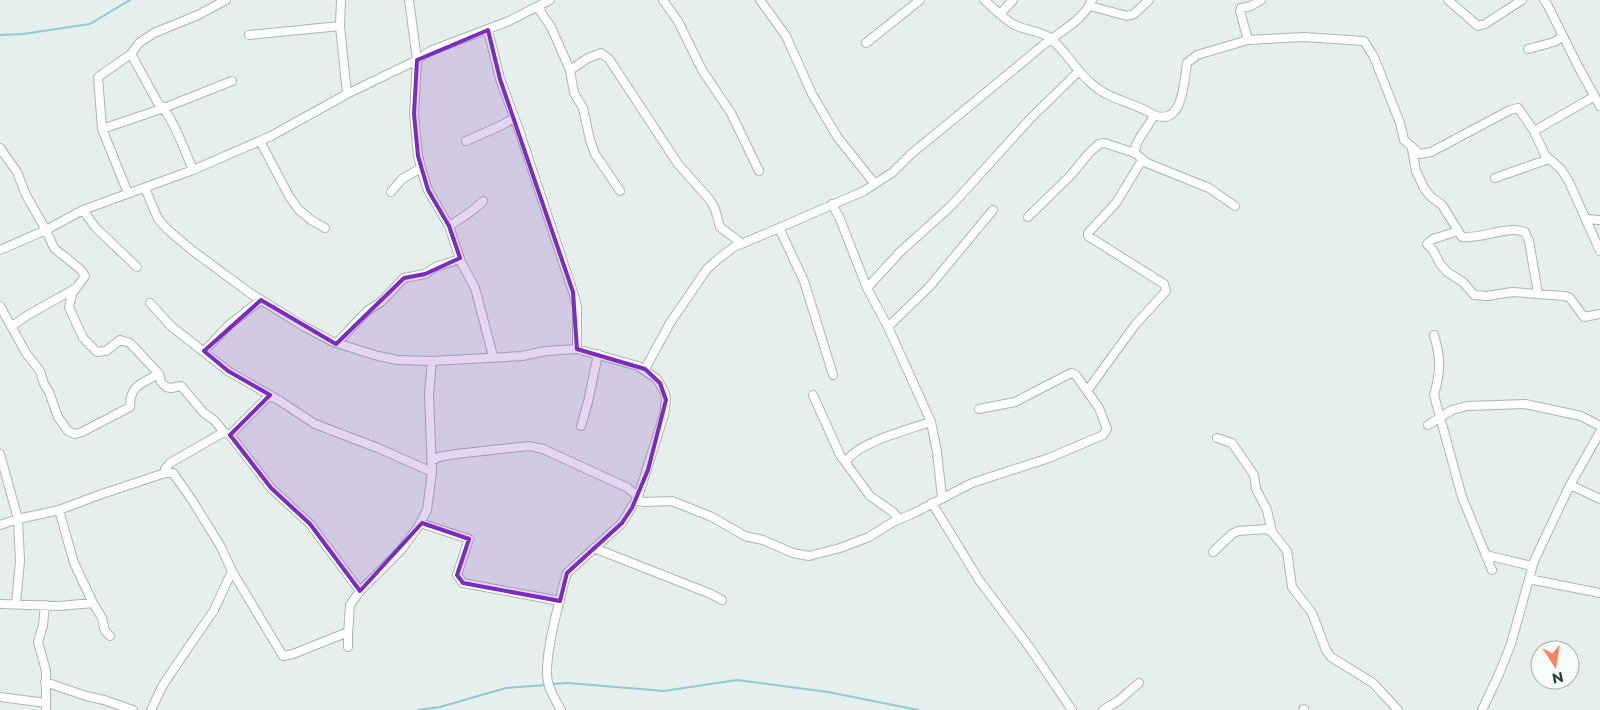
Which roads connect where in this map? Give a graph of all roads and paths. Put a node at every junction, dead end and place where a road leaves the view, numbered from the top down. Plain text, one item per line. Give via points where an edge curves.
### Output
1 (226, 0) edge
2 (341, 0) edge
3 (409, 0) edge
4 (550, 0) edge
5 (664, 0) edge
6 (760, 0) edge
7 (920, 0) edge
8 (984, 0) edge
9 (1013, 0) edge
10 (1149, 0) edge
11 (1261, 0) edge
12 (1448, 0) edge
13 (1522, 0) edge
14 (1544, 0) edge
15 (1091, 3) edge
16 (541, 5) junction
17 (1000, 14) junction
18 (340, 26) junction
19 (488, 30) junction
20 (249, 35) dead end
21 (1563, 36) junction
22 (1051, 39) junction
23 (1248, 40) junction
24 (866, 43) dead end
25 (1528, 49) dead end
26 (131, 54) junction
27 (418, 60) junction
28 (570, 70) junction
29 (1079, 72) junction
30 (232, 81) dead end
31 (347, 94) junction
32 (1595, 96) junction
33 (1600, 106) edge
34 (164, 108) junction
35 (1154, 114) junction
36 (514, 118) junction
37 (102, 129) junction
38 (1534, 131) junction
39 (260, 141) junction
40 (466, 141) dead end
41 (0, 148) edge
42 (1412, 149) junction
43 (1135, 153) junction
44 (1549, 159) junction
45 (1142, 160) junction
46 (421, 168) junction
47 (193, 170) junction
48 (758, 171) dead end
49 (1495, 178) dead end
50 (875, 184) junction
51 (145, 188) junction
52 (391, 192) dead end
53 (620, 192) dead end
54 (128, 193) junction
55 (483, 201) dead end
56 (832, 204) junction
57 (1235, 206) dead end
58 (83, 210) junction
59 (993, 210) dead end
60 (1028, 217) dead end
61 (1586, 219) junction
62 (1600, 220) edge
63 (448, 226) junction
64 (325, 228) dead end
65 (779, 228) junction
66 (46, 230) junction
67 (1458, 231) junction
68 (741, 243) junction
69 (1599, 246) edge
70 (0, 250) edge
71 (460, 259) junction
72 (137, 267) dead end
73 (78, 288) junction
74 (868, 288) junction
75 (1538, 293) junction
76 (261, 300) junction
77 (150, 303) dead end
78 (0, 306) edge
79 (1600, 314) edge
80 (12, 326) junction
81 (888, 327) junction
82 (1434, 335) dead end
83 (337, 343) junction
84 (577, 349) junction
85 (204, 351) junction
86 (598, 354) junction
87 (493, 356) junction
88 (432, 361) junction
89 (644, 370) junction
90 (159, 374) junction
91 (833, 375) dead end
92 (1087, 391) junction
93 (270, 394) junction
94 (813, 395) dead end
95 (978, 409) dead end
96 (1440, 417) junction
97 (931, 422) junction
98 (1428, 425) dead end
99 (581, 426) dead end
100 (1600, 426) edge
101 (1600, 432) edge
102 (227, 433) junction
103 (1217, 438) dead end
104 (0, 454) edge
105 (431, 461) junction
106 (846, 463) junction
107 (432, 472) junction
108 (165, 473) junction
109 (1570, 485) junction
110 (637, 498) junction
111 (942, 498) junction
112 (1600, 499) edge
113 (932, 503) junction
114 (60, 510) junction
115 (18, 519) junction
116 (899, 519) junction
117 (420, 523) junction
118 (0, 525) edge
119 (1272, 532) junction
120 (594, 548) junction
121 (1213, 552) dead end
122 (1486, 555) junction
123 (1532, 566) junction
124 (1492, 570) dead end
125 (232, 571) junction
126 (1529, 579) junction
127 (360, 591) junction
128 (1600, 593) edge
129 (722, 600) dead end
130 (560, 601) junction
131 (93, 603) junction
132 (0, 604) edge
133 (16, 604) junction
134 (44, 605) junction
135 (348, 632) junction
136 (110, 636) dead end
137 (348, 646) dead end
138 (45, 682) junction
139 (1139, 683) dead end
140 (0, 697) edge
141 (46, 706) edge
142 (133, 710) edge
143 (151, 710) edge
144 (561, 710) edge
145 (1072, 710) edge
146 (1103, 710) edge
147 (1398, 710) edge
148 (1482, 710) edge

1 - 26 street via 198,16 154,33
2 - 18 street
3 - 27 street
4 - 16 street
5 - 48 street via 702,70 731,113
6 - 50 street via 786,36 812,94 838,138
7 - 24 street
8 - 17 street
9 - 17 street
10 - 15 street via 1127,16
11 - 23 street via 1240,11
12 - 13 street via 1478,26
14 - 21 street
15 - 22 street via 1079,19
16 - 19 street
16 - 28 street via 540,10
17 - 22 street via 1014,25
18 - 20 street
18 - 31 street
19 - 27 street via 430,51
19 - 36 street
21 - 25 street
21 - 32 street
22 - 29 street
22 - 50 street
23 - 35 street via 1192,59 1188,63 1178,107 1170,116 1161,118
23 - 42 street via 1304,37 1364,41 1374,57 1404,140
26 - 34 street via 158,104
26 - 37 street via 98,78
27 - 31 street
27 - 46 street via 414,114
28 - 53 street via 574,93 583,108 595,154
28 - 68 street via 601,53 609,59 678,164 710,200 720,226
29 - 35 street via 1100,90
29 - 74 street
30 - 34 street
31 - 39 street
32 - 33 street
32 - 38 street
34 - 37 street
34 - 47 street
35 - 43 street via 1135,145
36 - 40 street
36 - 84 street via 573,292 577,307
37 - 54 street
38 - 42 street via 1518,108 1431,152 1420,154
38 - 44 street
39 - 47 street
39 - 64 street via 298,209
41 - 66 street via 17,172
42 - 67 street via 1416,171 1424,188 1442,205
43 - 45 street
43 - 60 street via 1099,144
44 - 49 street
44 - 61 street via 1562,169
45 - 57 street via 1210,188
45 - 92 street via 1116,202 1088,236 1164,284 1166,291 1135,325
46 - 52 street via 402,179
46 - 63 street via 428,190
47 - 51 street
50 - 56 street
51 - 54 street
51 - 76 street via 158,219 168,230
54 - 58 street
55 - 63 street
56 - 65 street
56 - 74 street
58 - 66 street
58 - 72 street via 95,227
59 - 81 street via 930,286
61 - 62 street
61 - 69 street
63 - 71 street
65 - 68 street
65 - 91 street via 804,281
66 - 70 street
66 - 73 street via 54,248 85,276
67 - 75 street via 1462,237 1473,238 1517,229 1525,232
67 - 75 street via 1432,239 1428,244 1447,272 1459,279 1471,293 1486,296
68 - 89 street via 707,270 670,323
71 - 83 street via 425,274 404,278
71 - 87 street via 476,292
73 - 80 street
73 - 90 street via 72,294 69,307 88,344 96,352 102,352 120,340 130,343
74 - 81 street
75 - 79 street via 1570,298 1584,317
76 - 83 street
76 - 85 street via 229,325
77 - 85 street via 171,326
78 - 80 street
80 - 90 street via 40,371 58,417 68,431 75,434 130,407 134,388
81 - 97 street
82 - 96 street via 1440,356 1434,395
83 - 88 street via 398,360
84 - 86 street
84 - 87 street
85 - 93 street via 228,371
86 - 89 street
86 - 99 street
87 - 88 street
88 - 105 street via 429,394
89 - 110 street via 660,383 666,400
90 - 102 street via 166,387 180,386 204,414
92 - 95 street via 1076,374 1071,373 1015,402
92 - 111 street via 1107,428 1103,435 1049,458 972,483
93 - 102 street
93 - 107 street via 315,424
94 - 106 street
96 - 98 street
96 - 100 street via 1467,406 1526,404 1581,416
96 - 122 street via 1462,498
97 - 106 street via 888,435 855,453
97 - 111 street
101 - 109 street
102 - 108 street via 170,463
102 - 127 street via 271,488 310,524
103 - 119 street via 1232,444 1254,475
104 - 115 street
105 - 107 street
105 - 110 street via 456,454 529,446 543,449 628,488
106 - 116 street via 870,496
107 - 117 street via 427,510
108 - 114 street
108 - 125 street via 173,472 178,478 221,547
109 - 112 street
109 - 123 street
110 - 116 street via 644,502 672,501 687,506 745,536 802,556 861,540
110 - 120 street via 622,523
111 - 113 street
113 - 116 street
113 - 145 street via 979,580
114 - 115 street
114 - 131 street via 74,563
115 - 118 street
115 - 133 street via 20,560
117 - 127 street via 401,550
117 - 130 street via 469,539 457,575 463,582
119 - 121 street via 1267,529 1238,531
119 - 147 street via 1287,551 1292,586 1312,613 1326,650 1373,683
120 - 129 street
120 - 130 street via 567,573
122 - 123 street
122 - 124 street
123 - 126 street
125 - 135 street via 283,656
125 - 143 street via 214,610 176,664
126 - 128 street
126 - 148 street via 1511,644
127 - 135 street via 350,604
130 - 144 street via 547,677
131 - 134 street
131 - 136 street
132 - 133 street
133 - 134 street
134 - 138 street via 38,642 46,671
135 - 137 street
138 - 141 street
138 - 142 street
139 - 146 street
140 - 141 street

